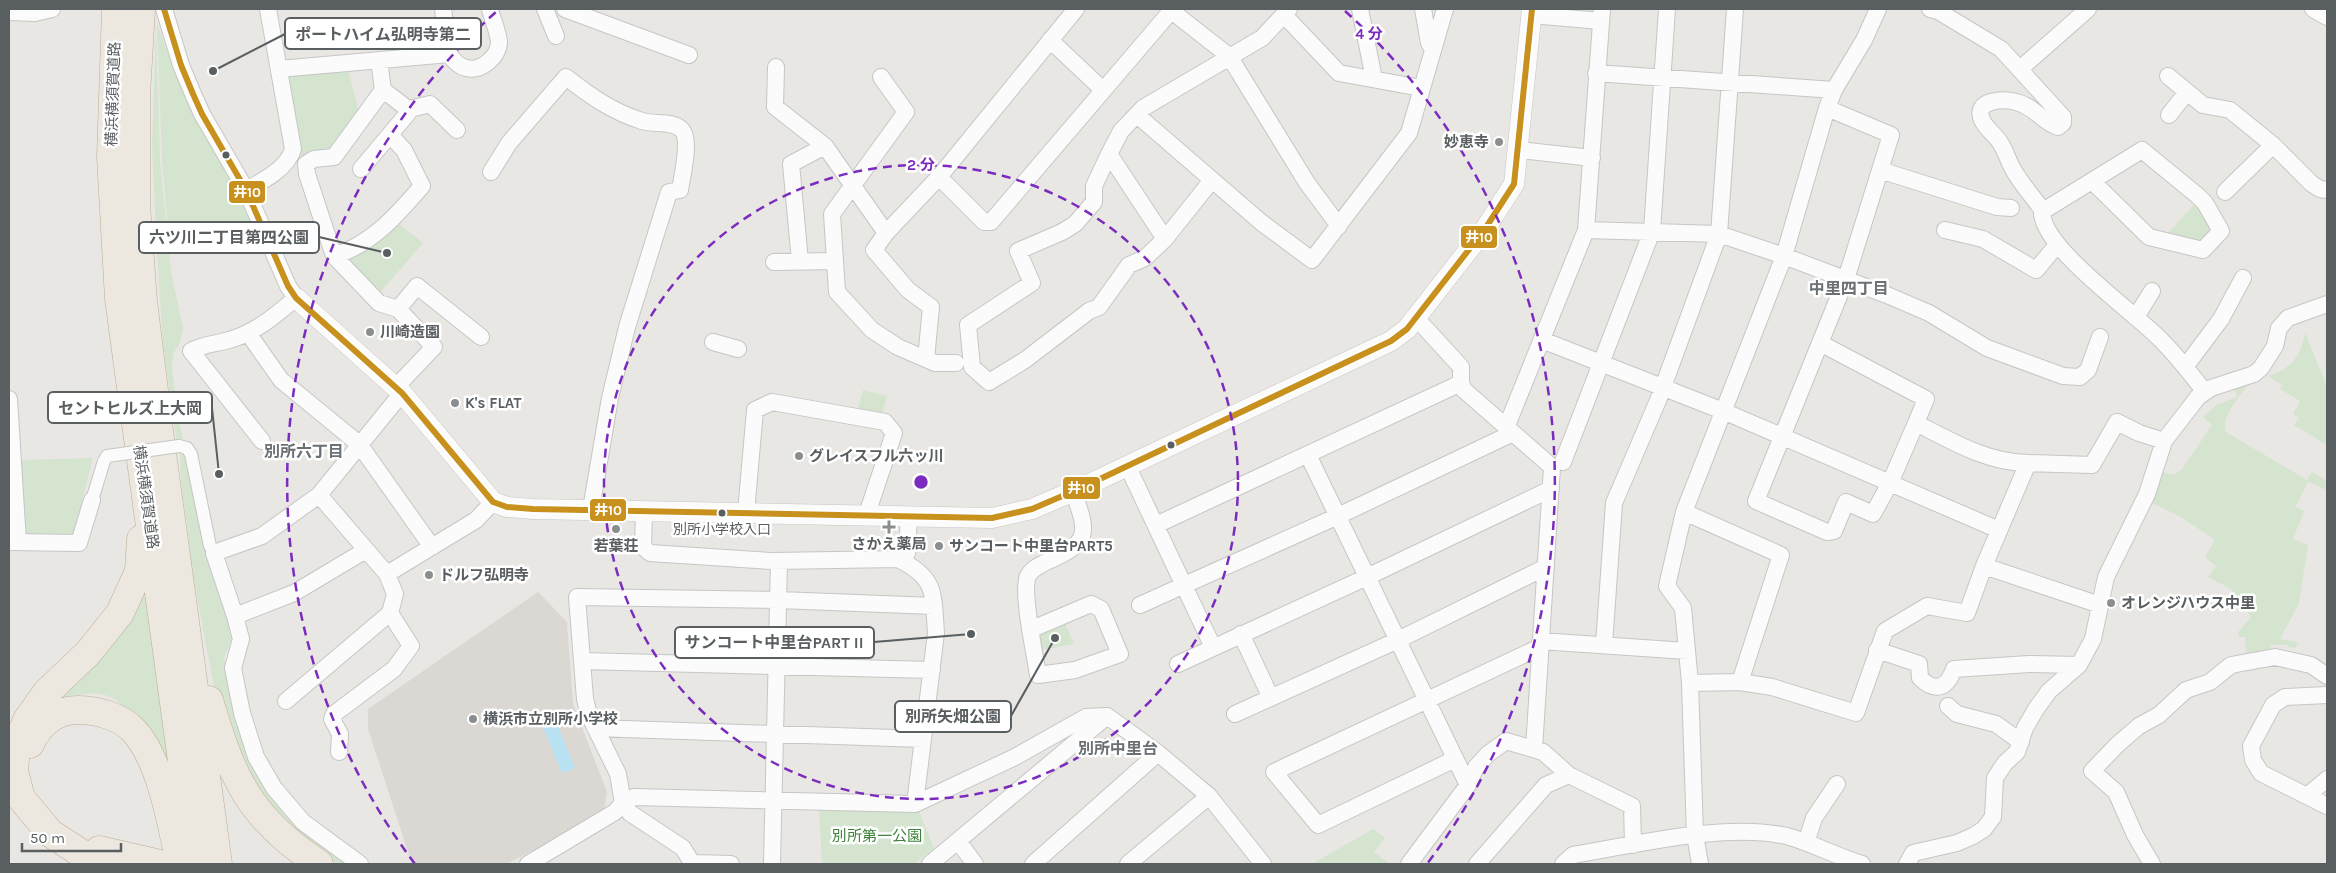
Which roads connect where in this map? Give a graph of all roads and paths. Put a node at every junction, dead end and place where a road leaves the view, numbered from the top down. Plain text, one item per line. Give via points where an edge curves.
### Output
1 (52, 9) edge
2 (116, 9) edge
3 (141, 9) edge
4 (164, 9) edge
5 (268, 9) edge
6 (444, 9) edge
7 (490, 9) edge
8 (545, 9) edge
9 (565, 9) edge
10 (1076, 9) edge
11 (1360, 9) edge
12 (1423, 9) edge
13 (1446, 9) edge
14 (1667, 9) edge
15 (1735, 9) edge
16 (1878, 9) edge
17 (1930, 9) edge
18 (2313, 9) edge
19 (1170, 10) edge
20 (2080, 11) edge
21 (9, 12) edge
22 (1287, 12) edge
23 (1531, 12) edge
24 (1601, 15) edge
25 (2327, 18) edge
26 (556, 36) dead end
27 (1050, 40) junction
28 (1433, 49) junction
29 (449, 54) junction
30 (689, 55) dead end
31 (1229, 56) junction
32 (380, 60) junction
33 (776, 67) dead end
34 (279, 69) junction
35 (2020, 69) junction
36 (1596, 73) junction
37 (2168, 76) dead end
38 (881, 77) dead end
39 (1374, 78) junction
40 (1663, 78) junction
41 (1730, 82) junction
42 (1421, 88) junction
43 (383, 90) junction
44 (1103, 90) junction
45 (1834, 90) junction
46 (2188, 92) junction
47 (1827, 108) junction
48 (406, 110) junction
49 (1137, 115) junction
50 (2169, 115) dead end
51 (457, 130) dead end
52 (390, 136) junction
53 (2273, 145) junction
54 (825, 146) junction
55 (1519, 150) junction
56 (1109, 154) junction
57 (290, 158) junction
58 (1592, 158) junction
59 (306, 164) junction
60 (361, 169) dead end
61 (1880, 170) junction
62 (491, 172) dead end
63 (939, 177) junction
64 (1212, 180) junction
65 (2092, 181) junction
66 (852, 186) junction
67 (246, 190) junction
68 (2327, 190) edge
69 (2224, 192) dead end
70 (2011, 208) dead end
71 (2043, 211) junction
72 (1339, 226) junction
73 (1586, 230) junction
74 (1945, 230) dead end
75 (1652, 231) junction
76 (886, 233) junction
77 (1719, 234) junction
78 (1165, 239) junction
79 (2057, 245) junction
80 (334, 256) junction
81 (1784, 256) junction
82 (835, 260) junction
83 (800, 261) junction
84 (774, 262) dead end
85 (2243, 278) dead end
86 (1846, 279) junction
87 (2152, 291) dead end
88 (296, 298) junction
89 (2327, 304) edge
90 (398, 309) junction
91 (2136, 317) junction
92 (1417, 319) junction
93 (248, 333) junction
94 (481, 337) dead end
95 (2100, 337) dead end
96 (1542, 340) junction
97 (713, 342) dead end
98 (1820, 344) junction
99 (738, 349) dead end
100 (926, 359) junction
101 (956, 363) dead end
102 (1602, 363) junction
103 (2185, 366) junction
104 (1461, 383) junction
105 (1663, 387) junction
106 (399, 390) junction
107 (2206, 392) junction
108 (9, 399) edge
109 (132, 403) junction
110 (1723, 410) junction
111 (1916, 423) junction
112 (1510, 430) junction
113 (1783, 437) junction
114 (169, 438) junction
115 (2164, 441) junction
116 (264, 444) dead end
117 (359, 444) junction
118 (1308, 455) junction
119 (2028, 463) junction
120 (1127, 465) junction
121 (1556, 475) junction
122 (11, 477) edge
123 (1890, 483) junction
124 (1073, 491) junction
125 (319, 495) junction
126 (92, 500) joint
127 (493, 502) junction
128 (591, 510) junction
129 (644, 510) junction
130 (746, 512) junction
131 (1684, 512) junction
132 (867, 514) junction
133 (909, 516) junction
134 (1338, 516) junction
135 (1156, 525) junction
136 (1999, 530) junction
137 (13, 542) edge
138 (432, 547) junction
139 (212, 550) junction
140 (366, 550) junction
141 (898, 559) junction
142 (779, 561) junction
143 (1984, 566) junction
144 (1546, 567) junction
145 (387, 574) junction
146 (1367, 577) junction
147 (1185, 586) junction
148 (779, 600) junction
149 (1140, 605) dead end
150 (2100, 605) junction
151 (934, 606) junction
152 (390, 613) junction
153 (236, 616) junction
154 (1032, 629) junction
155 (1241, 634) junction
156 (1398, 640) junction
157 (1540, 644) junction
158 (1604, 645) junction
159 (1213, 647) junction
160 (1877, 650) junction
161 (1687, 651) junction
162 (582, 661) junction
163 (778, 664) junction
164 (1178, 664) dead end
165 (2080, 665) junction
166 (932, 670) junction
167 (2327, 676) edge
168 (1740, 682) junction
169 (1690, 683) junction
170 (2327, 696) edge
171 (1271, 698) junction
172 (1427, 700) junction
173 (286, 701) dead end
174 (1948, 706) dead end
175 (1235, 714) dead end
176 (1108, 716) junction
177 (595, 728) junction
178 (776, 734) junction
179 (923, 739) junction
180 (2021, 742) junction
181 (1534, 749) junction
182 (339, 752) dead end
183 (1158, 754) junction
184 (1455, 759) junction
185 (1569, 775) junction
186 (2327, 779) edge
187 (1837, 784) dead end
188 (1468, 785) junction
189 (1209, 796) junction
190 (2307, 796) junction
191 (775, 800) junction
192 (624, 803) junction
193 (914, 804) junction
194 (2327, 806) edge
195 (1695, 835) junction
196 (958, 841) junction
197 (1806, 843) junction
198 (1633, 845) junction
199 (192, 858) edge
200 (1258, 862) edge
201 (117, 864) edge
202 (320, 864) edge
203 (360, 864) edge
204 (528, 864) edge
205 (731, 864) edge
206 (772, 864) edge
207 (930, 864) edge
208 (976, 864) edge
209 (1033, 864) edge
210 (1128, 864) edge
211 (1409, 864) edge
212 (1477, 864) edge
213 (1564, 864) edge
214 (1700, 864) edge
215 (1862, 864) edge
216 (1907, 864) edge
217 (2152, 864) edge

1 - 21 street via 35,13
2 - 109 highway, 横浜横須賀道路 via 112,176 119,299
3 - 114 highway, 横浜横須賀道路 via 136,95 136,205 143,301
4 - 67 street via 193,94
5 - 34 street
6 - 29 street
7 - 29 street via 499,42 495,54 481,66 466,69 456,64
8 - 26 street
9 - 30 street
10 - 27 street
11 - 39 street
12 - 28 street
13 - 28 street
14 - 40 street
15 - 41 street
16 - 45 street
17 - 35 street via 2001,49
18 - 25 street
19 - 31 street
19 - 44 street
20 - 35 street
22 - 31 street via 1262,38
22 - 39 street via 1339,73
23 - 24 street
23 - 55 street
24 - 36 street
27 - 44 street
27 - 63 street
28 - 42 street
29 - 32 street
31 - 49 street via 1142,108
31 - 72 street via 1307,183
32 - 34 street
32 - 43 street
33 - 54 street via 775,107
34 - 57 street via 293,149
35 - 71 street via 2062,117 2063,123 2058,127 2048,124 2028,106 2001,101 1983,105 1981,119 1999,141 2014,172
36 - 40 street
36 - 58 street
37 - 46 street
38 - 66 street via 906,112
39 - 42 street
40 - 41 street
40 - 75 street
41 - 45 street
41 - 77 street
42 - 72 street via 1409,133
43 - 48 street
43 - 59 street via 334,157 314,159
44 - 63 street via 991,222 984,222
45 - 47 street
46 - 50 street
46 - 53 street via 2203,105 2230,110
47 - 61 street via 1891,135
47 - 81 street
48 - 51 street via 430,104
48 - 52 street via 408,113
49 - 56 street via 1121,131
49 - 64 street
52 - 60 street
52 - 80 street via 404,150 422,186 388,224 352,250
53 - 68 street via 2312,184
53 - 69 street
54 - 66 street
54 - 83 street via 791,164
55 - 58 street
55 - 92 street via 1512,191
56 - 78 street
56 - 78 street via 1094,186 1094,202 1075,224 1018,251 1032,283 968,325 972,367 989,382 1025,360 1089,311 1099,307 1129,265 1144,258
57 - 59 street
57 - 67 street
58 - 73 street
59 - 80 street
61 - 70 street via 1997,207
61 - 86 street
62 - 128 street via 509,143 566,77 622,114 645,122 675,125 683,131 687,142 680,190 669,192 627,327 610,398
63 - 76 street
64 - 72 street via 1312,260
64 - 78 street
65 - 65 street via 2142,150 2198,196 2221,231 2203,250 2149,237
65 - 71 street
66 - 76 street
66 - 82 street via 832,214
67 - 88 street
71 - 79 street via 2043,222
73 - 75 street
73 - 96 street
74 - 79 street via 1983,240 2036,270
75 - 77 street
75 - 102 street
76 - 100 street via 874,250 908,290 931,307
77 - 81 street
77 - 105 street
79 - 91 street
80 - 90 street via 379,303
81 - 86 street
81 - 110 street
82 - 83 street
82 - 100 street via 837,292 872,330
83 - 84 street
85 - 103 street via 2221,319
86 - 95 street via 1929,313 1987,348 2064,376 2080,377 2088,370
86 - 98 street
87 - 91 street
88 - 93 street
88 - 106 street
89 - 107 street via 2288,318 2279,328 2275,346 2267,360 2254,374
90 - 94 street via 417,286
90 - 106 street via 434,347
91 - 103 street
92 - 104 street via 1461,367
92 - 120 street via 1391,341
93 - 116 street via 191,351
93 - 117 street via 281,380
96 - 102 street
96 - 112 street
97 - 99 street
98 - 111 street via 1926,399
98 - 113 street
100 - 101 street via 935,363
102 - 105 street
102 - 121 street
103 - 107 street
104 - 112 street via 1464,390
104 - 118 street
105 - 110 street
105 - 158 street via 1614,503
106 - 117 street
106 - 127 street
107 - 115 street via 2198,397
108 - 122 street
109 - 199 highway, 横浜横須賀道路
109 - 201 highway via 141,539 139,571 120,613 88,654 47,692 27,720 16,747 14,771 22,798 50,833 84,856
110 - 113 street
110 - 131 street
111 - 119 street via 1963,447 2013,463
111 - 123 street
112 - 121 street via 1552,467
112 - 134 street
113 - 123 street
113 - 123 street via 1756,501 1827,532 1834,531 1846,502 1873,514
114 - 126 street, bridge via 107,456
114 - 139 street via 191,454
114 - 199 highway, 横浜横須賀道路
114 - 202 highway via 204,683 222,744 239,784 260,815
115 - 119 street via 2138,433 2118,422 2092,465
115 - 150 street via 2147,494 2106,577
117 - 125 street
117 - 138 street
118 - 134 street
118 - 135 street
119 - 136 street
120 - 124 street
120 - 135 street
121 - 144 street
121 - 146 street
122 - 137 street
123 - 136 street
124 - 133 street via 1007,516 974,519
124 - 154 street via 1082,517 1082,539 1068,553 1034,568 1028,576 1026,586
125 - 139 street via 262,536
125 - 140 street
126 - 137 street via 78,543
127 - 128 street via 533,510
127 - 138 street via 476,520
128 - 129 street
129 - 130 street
129 - 142 street via 643,547 650,553
130 - 132 street
130 - 132 street via 755,410 772,402 885,422 894,433
131 - 161 street via 1667,586 1683,608
131 - 168 street via 1781,555
132 - 133 street
133 - 141 street via 907,552
134 - 146 street
134 - 147 street
135 - 147 street
136 - 143 street
138 - 145 street
139 - 153 street
140 - 145 street
140 - 153 street via 294,593
141 - 142 street
141 - 151 street via 926,577
142 - 148 street
143 - 150 street
143 - 160 street via 1967,613 1927,606 1885,631
144 - 156 street
144 - 157 street
145 - 152 street via 395,594
146 - 155 street
146 - 156 street
147 - 149 street
147 - 159 street
148 - 151 street
148 - 162 street via 577,597
148 - 163 street
150 - 165 street via 2093,639
151 - 166 street via 936,634
152 - 173 street
152 - 182 street via 411,646 394,669 334,714 332,719 340,734
153 - 203 street via 241,639 233,668 256,758 274,788 303,822
154 - 154 street via 1038,675 1075,670 1120,654 1101,609 1090,604
155 - 159 street
155 - 171 street
156 - 171 street
156 - 172 street
157 - 158 street
157 - 172 street
157 - 181 street
158 - 161 street
159 - 164 street
160 - 165 street via 1919,664 1920,678 1928,686 1941,686 1950,681 1954,669
160 - 168 street via 1856,714 1772,687
161 - 169 street
162 - 163 street
162 - 177 street via 585,699
163 - 166 street
163 - 178 street
165 - 180 street via 2044,697 2025,728
166 - 179 street
167 - 217 street via 2310,665 2275,657 2231,665 2210,682 2186,690 2159,716 2139,726 2118,744 2092,771 2116,792
168 - 169 street
169 - 195 street
170 - 190 street via 2285,697 2273,705 2251,746 2253,760 2260,773
171 - 175 street
172 - 184 street
172 - 184 street via 1274,772 1318,825
174 - 180 street via 1957,714 1996,724
176 - 183 street
176 - 193 street via 1086,716 1015,757
176 - 196 street
177 - 178 street
177 - 192 street via 618,774
178 - 179 street
178 - 191 street
179 - 193 street
180 - 216 street via 2017,752 1995,778 1994,813 1984,829 1957,843 1913,853
181 - 185 street via 1543,752
181 - 188 street via 1506,740 1476,767
183 - 189 street
183 - 209 street
184 - 188 street
185 - 198 street via 1632,806
185 - 212 street via 1546,785
186 - 190 street
187 - 197 street via 1814,818
188 - 211 street
189 - 200 street
189 - 210 street
190 - 194 street
191 - 192 street via 634,797
191 - 193 street
191 - 206 street
192 - 204 street via 615,812
192 - 205 street via 630,813 683,848 692,862
195 - 197 street via 1768,834
195 - 198 street
195 - 214 street
196 - 207 street
196 - 208 street
197 - 215 street
198 - 213 street via 1573,855
199 - 199 highway via 148,753 133,731 115,718 90,710 71,710 51,717 35,732 24,758 32,798 65,833 98,850

